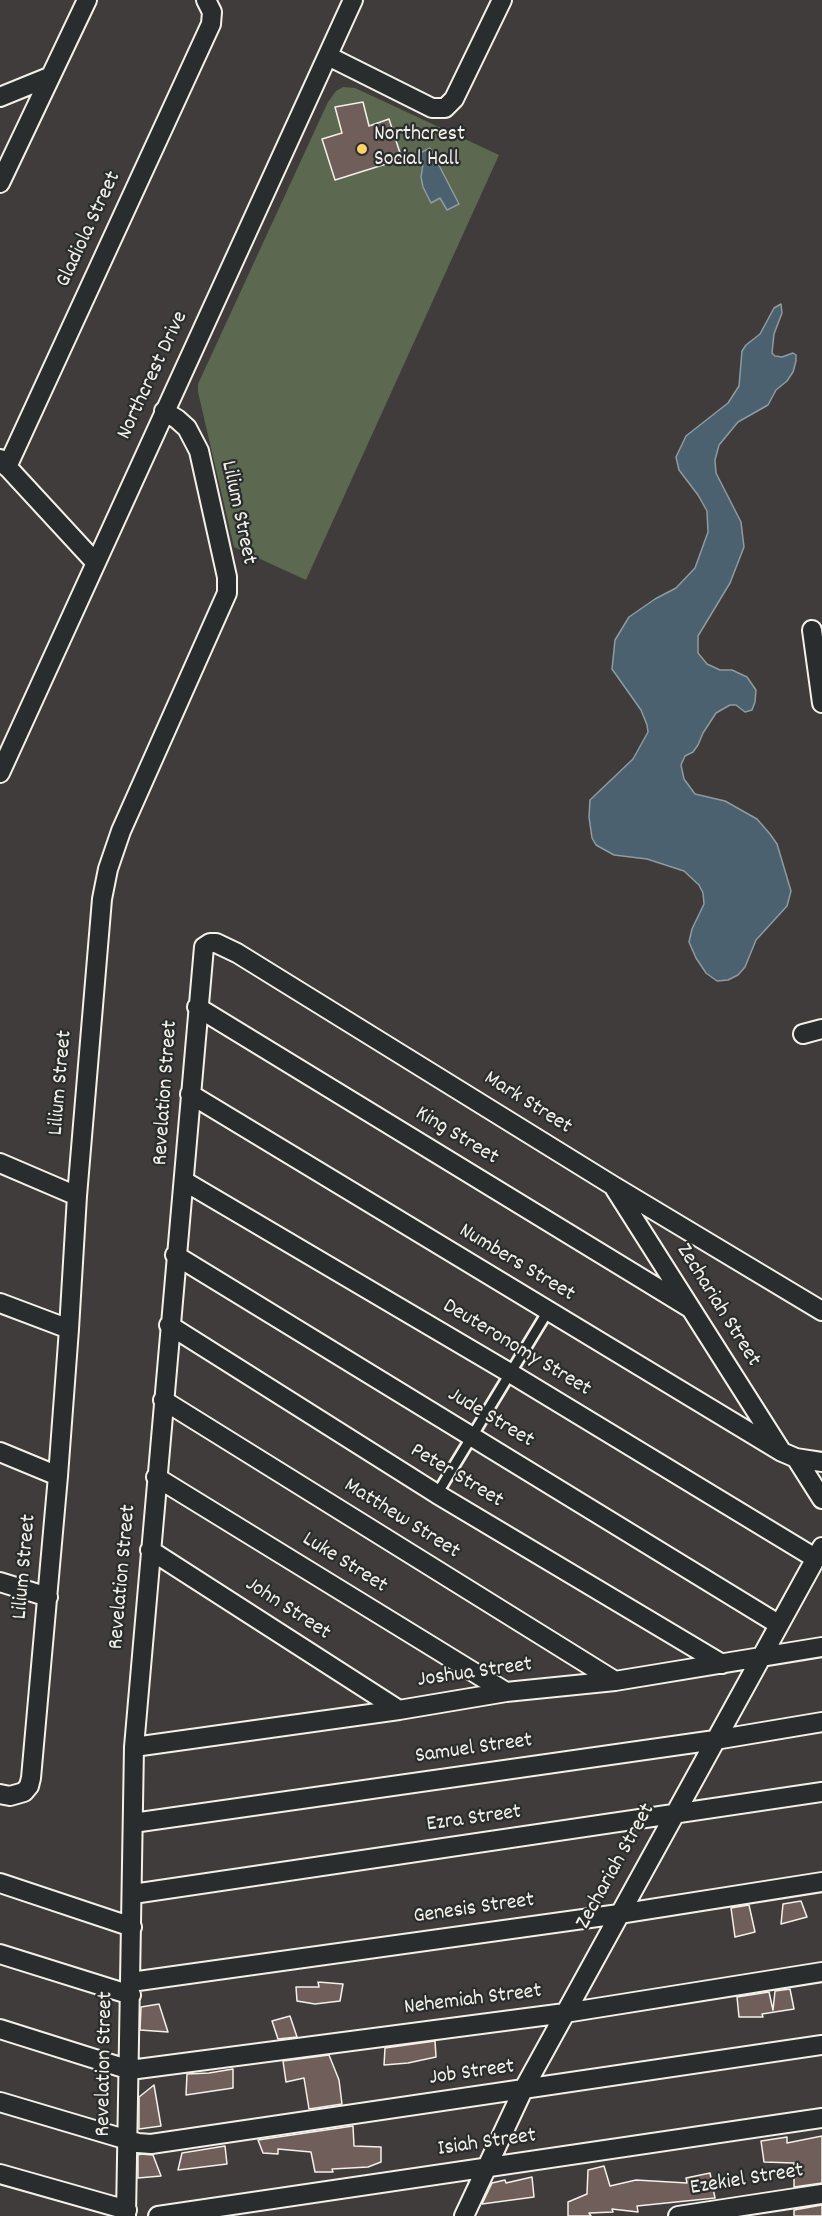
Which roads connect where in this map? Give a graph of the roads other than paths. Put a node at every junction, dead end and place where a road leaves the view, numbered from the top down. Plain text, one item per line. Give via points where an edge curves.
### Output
1 (87, 0) edge
2 (353, 0) edge
3 (502, 0) edge
4 (209, 6) edge
5 (328, 56) junction
6 (49, 77) junction
7 (0, 97) edge
8 (0, 183) edge
9 (164, 411) junction
10 (4, 463) edge
11 (95, 562) junction
12 (811, 630) edge
13 (821, 692) edge
14 (0, 772) edge
15 (206, 944) joint
16 (197, 1007) junction
17 (822, 1029) edge
18 (803, 1034) dead end
19 (190, 1094) junction
20 (0, 1163) edge
21 (184, 1181) junction
22 (612, 1185) junction
23 (77, 1196) junction
24 (175, 1255) junction
25 (0, 1303) edge
26 (690, 1308) junction
27 (548, 1311) junction
28 (822, 1311) edge
29 (169, 1325) junction
30 (69, 1329) junction
31 (510, 1373) junction
32 (163, 1400) junction
33 (472, 1436) junction
34 (0, 1452) edge
35 (789, 1455) junction
36 (822, 1462) edge
37 (58, 1476) junction
38 (156, 1477) junction
39 (437, 1494) junction
40 (822, 1499) edge
41 (150, 1550) junction
42 (820, 1554) edge
43 (0, 1582) edge
44 (48, 1598) junction
45 (778, 1624) junction
46 (822, 1647) edge
47 (760, 1657) junction
48 (722, 1664) junction
49 (615, 1681) junction
50 (506, 1692) junction
51 (399, 1710) junction
52 (822, 1722) edge
53 (715, 1740) junction
54 (134, 1747) junction
55 (822, 1792) edge
56 (9, 1794) edge
57 (673, 1816) junction
58 (133, 1823) junction
59 (822, 1882) edge
60 (0, 1883) edge
61 (133, 1894) junction
62 (619, 1914) junction
63 (132, 1927) junction
64 (0, 1954) edge
65 (822, 1972) edge
66 (131, 1988) junction
67 (565, 2013) junction
68 (0, 2029) edge
69 (822, 2045) edge
70 (130, 2070) junction
71 (523, 2090) junction
72 (0, 2102) edge
73 (822, 2118) edge
74 (128, 2140) junction
75 (488, 2168) junction
76 (0, 2174) edge
77 (822, 2194) edge
78 (126, 2213) edge
79 (158, 2216) edge
80 (465, 2216) edge
81 (678, 2216) edge

1 - 6 street
2 - 5 street, Northcrest Drive
3 - 5 street via 454,99 444,108 432,108
4 - 10 street, Gladiola Street via 211,24
5 - 9 street, Northcrest Drive
6 - 7 street
6 - 8 street
9 - 11 street, Northcrest Drive
9 - 23 street, Lilium Street via 187,428 199,451 227,577 227,593 121,831 108,869 102,899
10 - 11 street
11 - 14 street, Northcrest Drive
12 - 13 street
15 - 16 street, Revelation Street via 202,950
15 - 22 street, Mark Street via 216,943 237,953
16 - 19 street, Revelation Street
16 - 26 street, King Street
17 - 18 street
19 - 21 street, Revelation Street
19 - 27 street, Numbers Street
20 - 23 street
21 - 24 street, Revelation Street
21 - 31 street, Deuteronomy Street
22 - 26 street, Zechariah Street
22 - 28 street, Mark Street
23 - 30 street, Lilium Street
24 - 29 street, Revelation Street
24 - 33 street, Jude Street
25 - 30 street
26 - 35 street, Zechariah Street
27 - 31 lane
27 - 35 street, Numbers Street
29 - 32 street, Revelation Street
29 - 39 street, Peter Street
30 - 37 street, Lilium Street
31 - 33 lane
31 - 42 street, Deuteronomy Street
32 - 38 street, Revelation Street
32 - 49 street, Matthew Street
33 - 39 lane
33 - 45 street, Jude Street
34 - 37 street
35 - 36 street, Numbers Street
35 - 40 street, Zechariah Street
37 - 44 street, Lilium Street
38 - 41 street, Revelation Street
38 - 50 street, Luke Street
39 - 48 street, Peter Street
41 - 51 street, John Street
41 - 54 street, Revelation Street
42 - 45 street, Zechariah Street
43 - 44 street
44 - 56 street, Lilium Street via 31,1778 29,1786
45 - 47 street, Zechariah Street
46 - 47 street, Joshua Street
47 - 48 street, Joshua Street
47 - 53 street, Zechariah Street
48 - 49 street, Joshua Street
49 - 50 street, Joshua Street
50 - 51 street, Joshua Street
51 - 54 street, Joshua Street
52 - 53 street, Samuel Street
53 - 57 street, Zechariah Street
53 - 58 street, Samuel Street
54 - 58 street, Revelation Street
55 - 57 street, Ezra Street
57 - 61 street, Ezra Street
57 - 62 street, Zechariah Street
58 - 61 street, Revelation Street
59 - 62 street, Genesis Street
60 - 63 street
61 - 63 street, Revelation Street
62 - 66 street, Genesis Street
62 - 67 street, Zechariah Street
63 - 66 street, Revelation Street
64 - 66 street
65 - 67 street, Nehemiah Street
66 - 70 street, Revelation Street
67 - 70 street, Nehemiah Street
67 - 71 street, Zechariah Street
68 - 70 street
69 - 71 street, Job Street
70 - 74 street, Revelation Street
71 - 74 street, Job Street via 152,2144
71 - 75 street, Zechariah Street
72 - 74 street, Job Street
73 - 75 street, Isiah Street
74 - 78 street, Revelation Street
75 - 79 street, Isiah Street
75 - 80 street, Zechariah Street
76 - 78 street
77 - 81 street, Ezekiel Street

